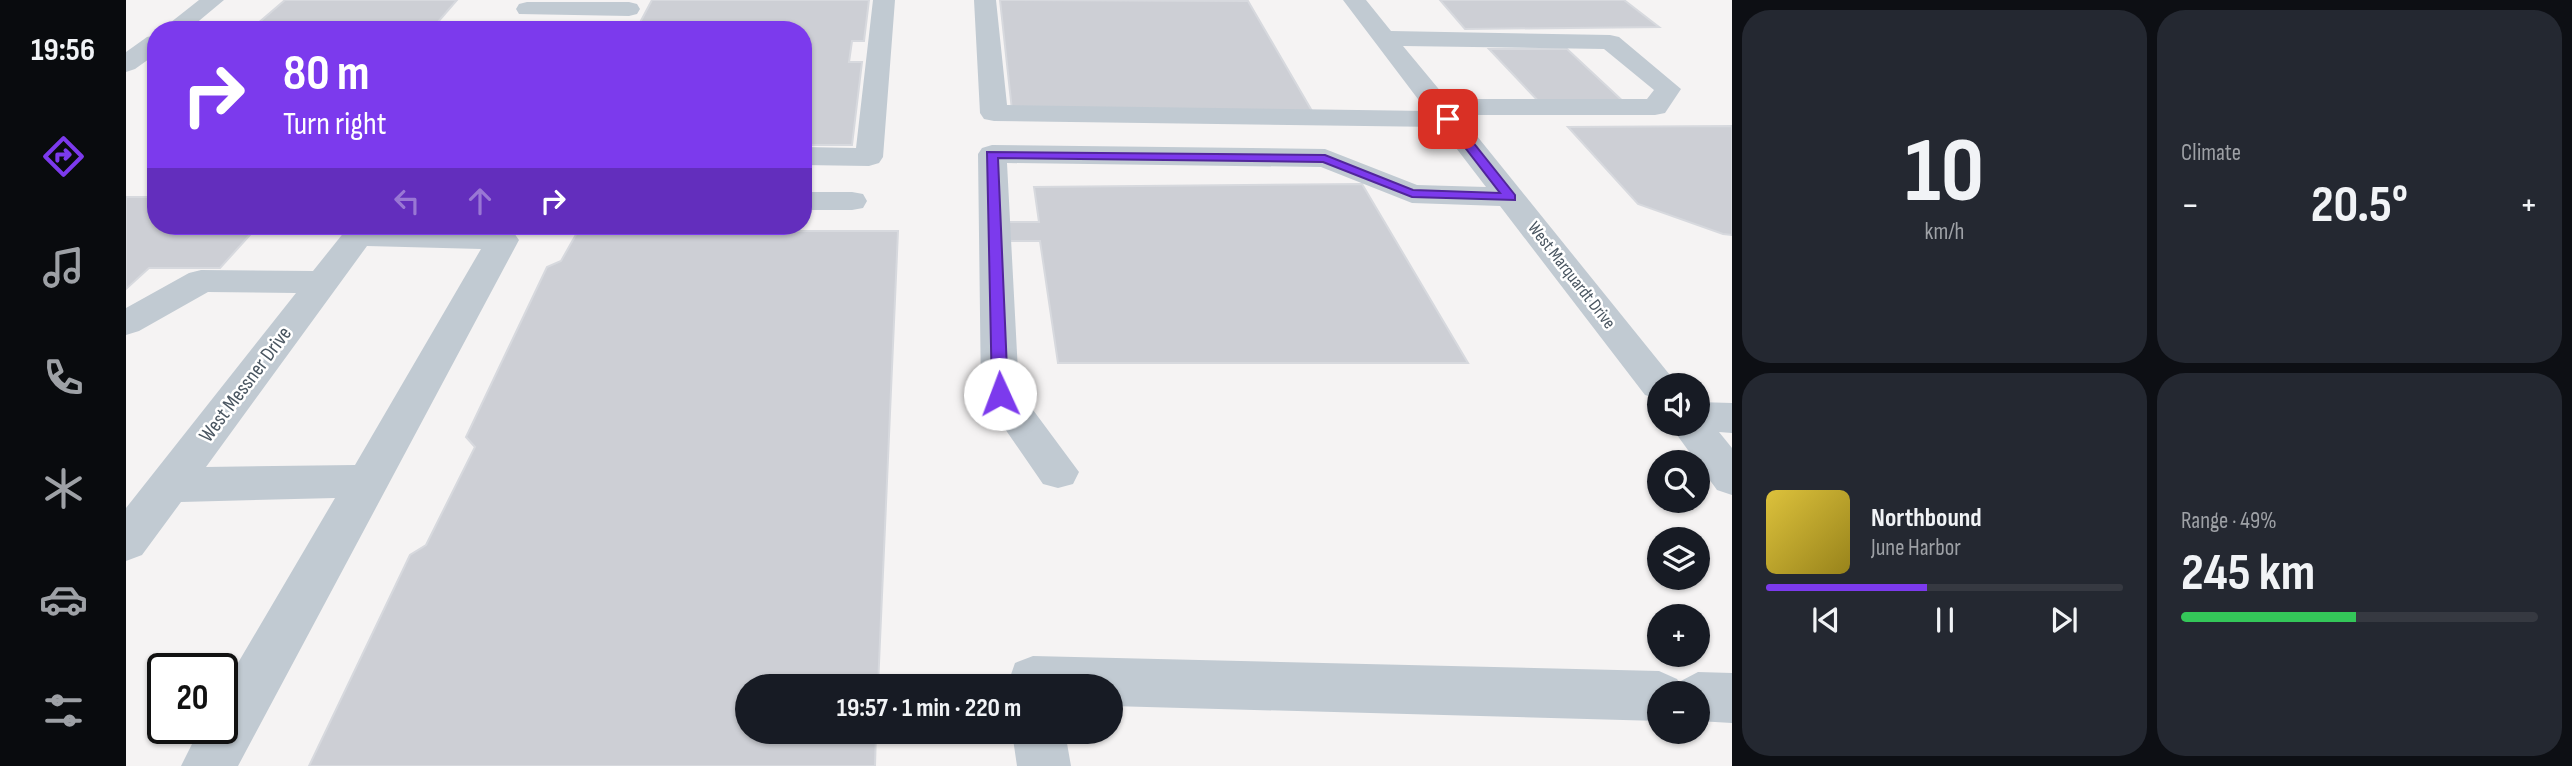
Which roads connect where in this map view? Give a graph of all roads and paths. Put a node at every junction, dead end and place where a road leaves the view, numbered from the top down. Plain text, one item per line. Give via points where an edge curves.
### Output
1 (213, 0) edge
2 (884, 0) edge
3 (985, 0) edge
4 (1354, 0) edge
5 (531, 5) edge
6 (627, 13) edge
7 (185, 21) edge
8 (519, 21) edge
9 (1384, 38) junction
10 (147, 49) edge
11 (126, 64) edge
12 (1444, 113) junction
13 (812, 156) edge
14 (1510, 197) junction
15 (812, 201) edge
16 (852, 201) dead end
17 (358, 235) edge
18 (515, 235) edge
19 (322, 282) junction
20 (126, 323) edge
21 (1649, 373) edge
22 (1710, 417) edge
23 (1732, 418) edge
24 (1699, 436) edge
25 (1058, 472) dead end
26 (1732, 478) edge
27 (368, 481) junction
28 (169, 485) junction
29 (126, 542) edge
30 (1123, 682) edge
31 (1647, 696) edge
32 (1710, 697) edge
33 (1732, 698) edge
34 (1041, 744) edge
35 (208, 766) edge
36 (1044, 766) edge

1 - 7 street
2 - 13 street via 869,157
3 - 12 street via 994,113
4 - 9 street, West Marquardt Drive
5 - 6 street
5 - 8 street
9 - 12 street, West Marquardt Drive
9 - 12 street via 1610,42 1668,89 1655,107
10 - 11 street
12 - 14 street, West Marquardt Drive
14 - 21 street, West Marquardt Drive
14 - 25 street via 1412,194 1325,158 992,154 1000,394
15 - 16 street
17 - 19 street, West Messner Drive
18 - 27 street
19 - 20 street via 201,281
19 - 28 street, West Messner Drive
22 - 23 street
24 - 26 street
27 - 28 street
27 - 35 street
28 - 29 street, West Messner Drive
30 - 31 street
32 - 33 street
34 - 36 street

